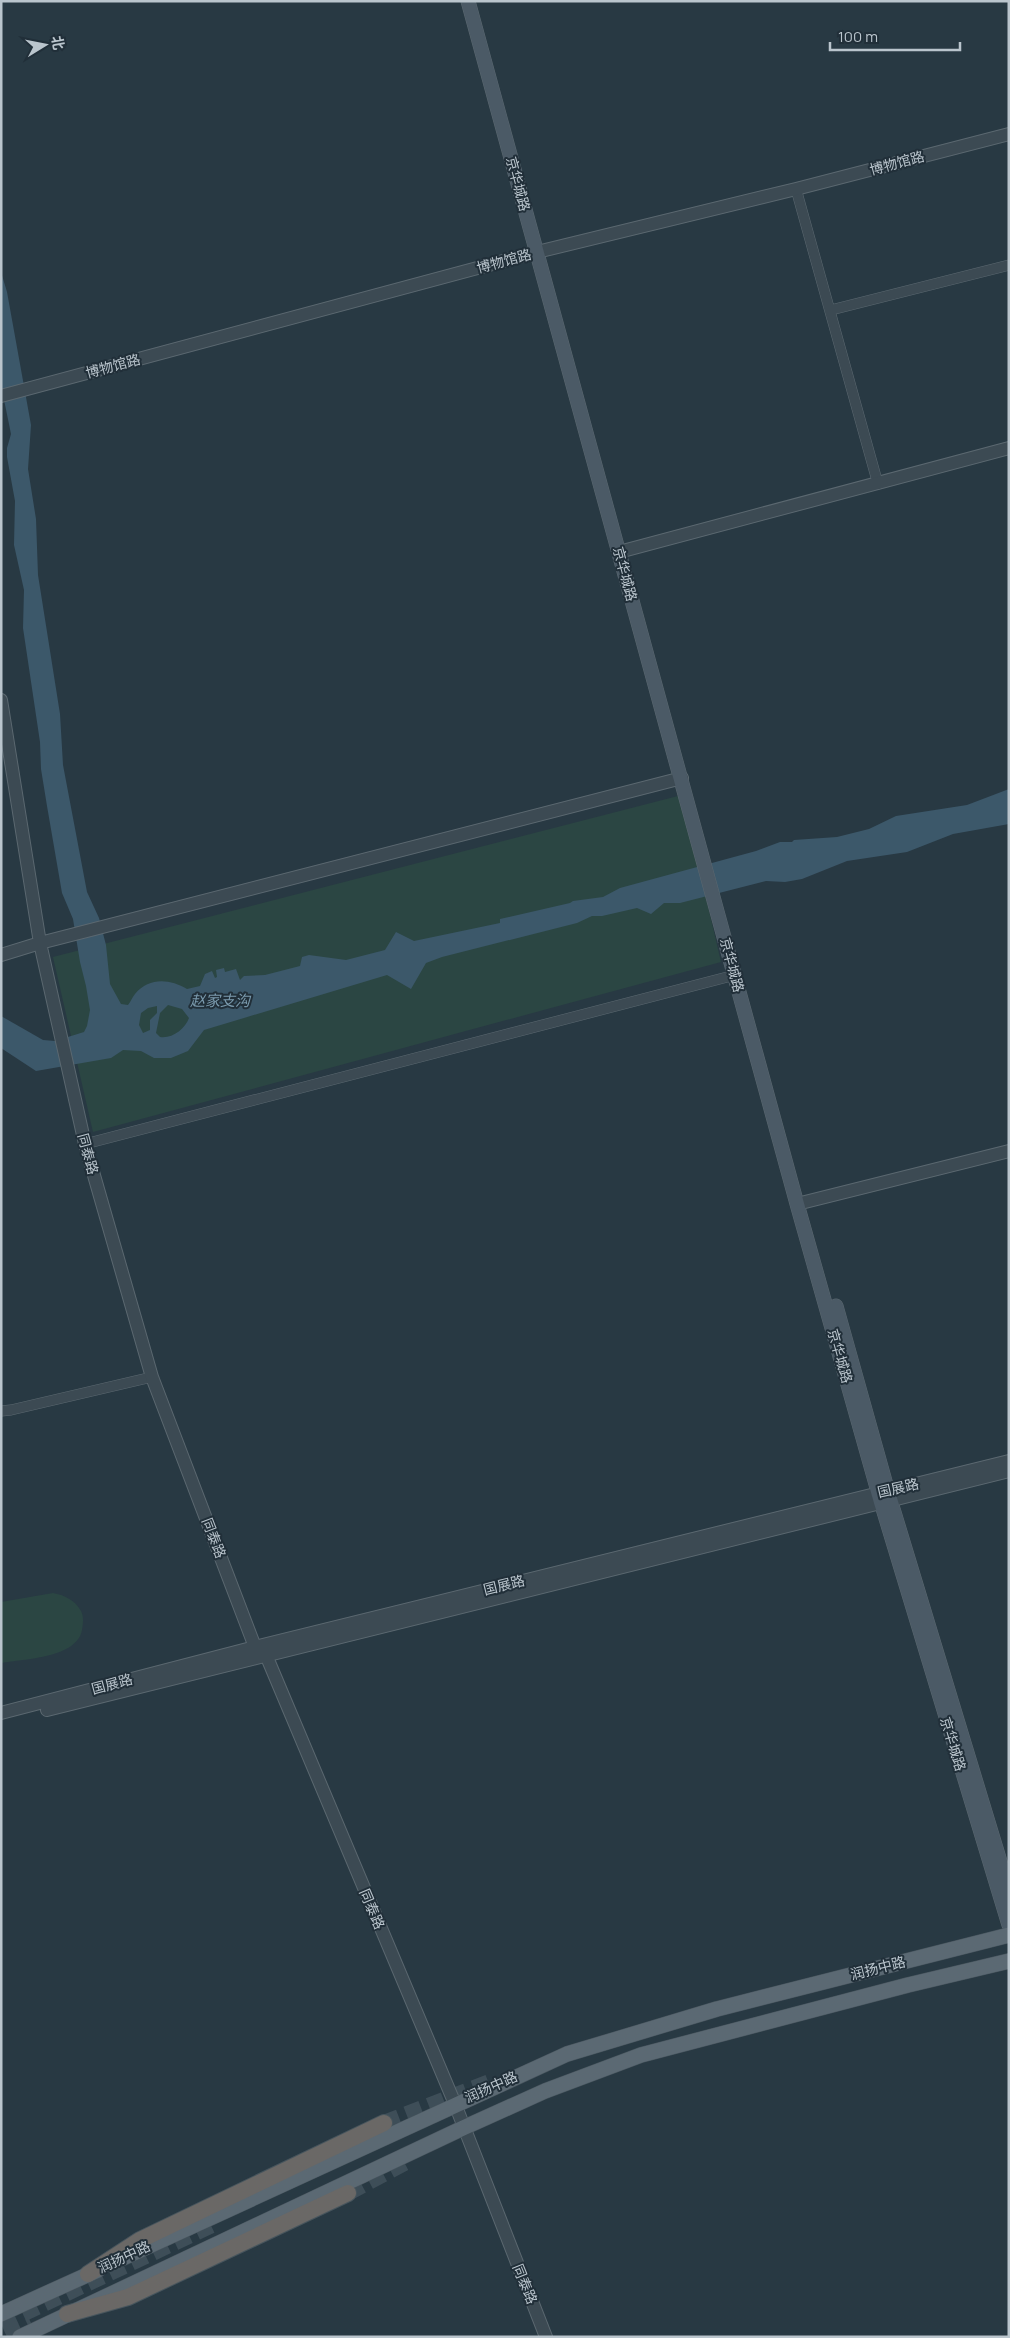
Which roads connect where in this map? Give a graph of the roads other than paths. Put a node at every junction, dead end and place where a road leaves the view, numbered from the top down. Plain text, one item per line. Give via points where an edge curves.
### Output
1 (468, 1) edge
2 (477, 1) edge
3 (1009, 134) edge
4 (796, 189) junction
5 (541, 251) junction
6 (1009, 265) edge
7 (831, 310) junction
8 (1, 396) edge
9 (1009, 448) edge
10 (878, 484) junction
11 (623, 551) junction
12 (2, 707) edge
13 (682, 778) junction
14 (704, 842) junction
15 (722, 908) junction
16 (40, 943) junction
17 (1, 955) edge
18 (734, 975) junction
19 (85, 1144) junction
20 (1009, 1151) edge
21 (801, 1203) junction
22 (152, 1377) junction
23 (1, 1411) edge
24 (1009, 1461) edge
25 (1009, 1471) edge
26 (884, 1496) junction
27 (260, 1651) junction
28 (1, 1713) edge
29 (1, 1722) edge
30 (1009, 1891) edge
31 (1009, 1925) edge
32 (1009, 1935) edge
33 (1009, 1961) edge
34 (454, 2104) junction
35 (384, 2123) tunnel mouth
36 (463, 2128) junction
37 (348, 2193) tunnel mouth
38 (88, 2274) junction
39 (1, 2314) edge
40 (67, 2314) junction
41 (20, 2337) tunnel mouth
42 (546, 2337) edge

1 - 5 main road, 京华城路
2 - 5 main road, 京华城路
3 - 4 street, 博物馆路
4 - 5 street, 博物馆路
4 - 7 street
5 - 8 street, 博物馆路
5 - 11 main road, 京华城路
6 - 7 street
7 - 10 street
9 - 10 street
10 - 11 street
11 - 13 main road, 京华城路
11 - 14 main road, 京华城路
12 - 16 street, 同泰路
13 - 14 main road, 京华城路
13 - 16 street
14 - 15 main road, 京华城路
15 - 18 main road, 京华城路
15 - 21 main road, 京华城路
16 - 17 street
16 - 19 street, 同泰路
18 - 19 street
18 - 21 main road, 京华城路
19 - 22 street, 同泰路
20 - 21 street
21 - 26 main road, 京华城路
22 - 23 street
22 - 27 street, 同泰路
24 - 26 street, 国展路
25 - 26 street, 国展路
26 - 27 street, 国展路
26 - 30 main road, 京华城路
26 - 31 main road, 京华城路
27 - 28 street, 国展路
27 - 29 street, 国展路
27 - 34 street, 同泰路
32 - 34 main road, 润扬中路 via 620,2037 567,2054
33 - 36 main road, 润扬中路 via 641,2055 545,2091
34 - 36 street, 同泰路
34 - 38 main road, 润扬中路
35 - 38 highway via 140,2240
36 - 40 main road, 润扬中路
36 - 42 street, 同泰路
37 - 40 highway via 128,2297
38 - 39 main road, 润扬中路
40 - 41 main road, 润扬中路

